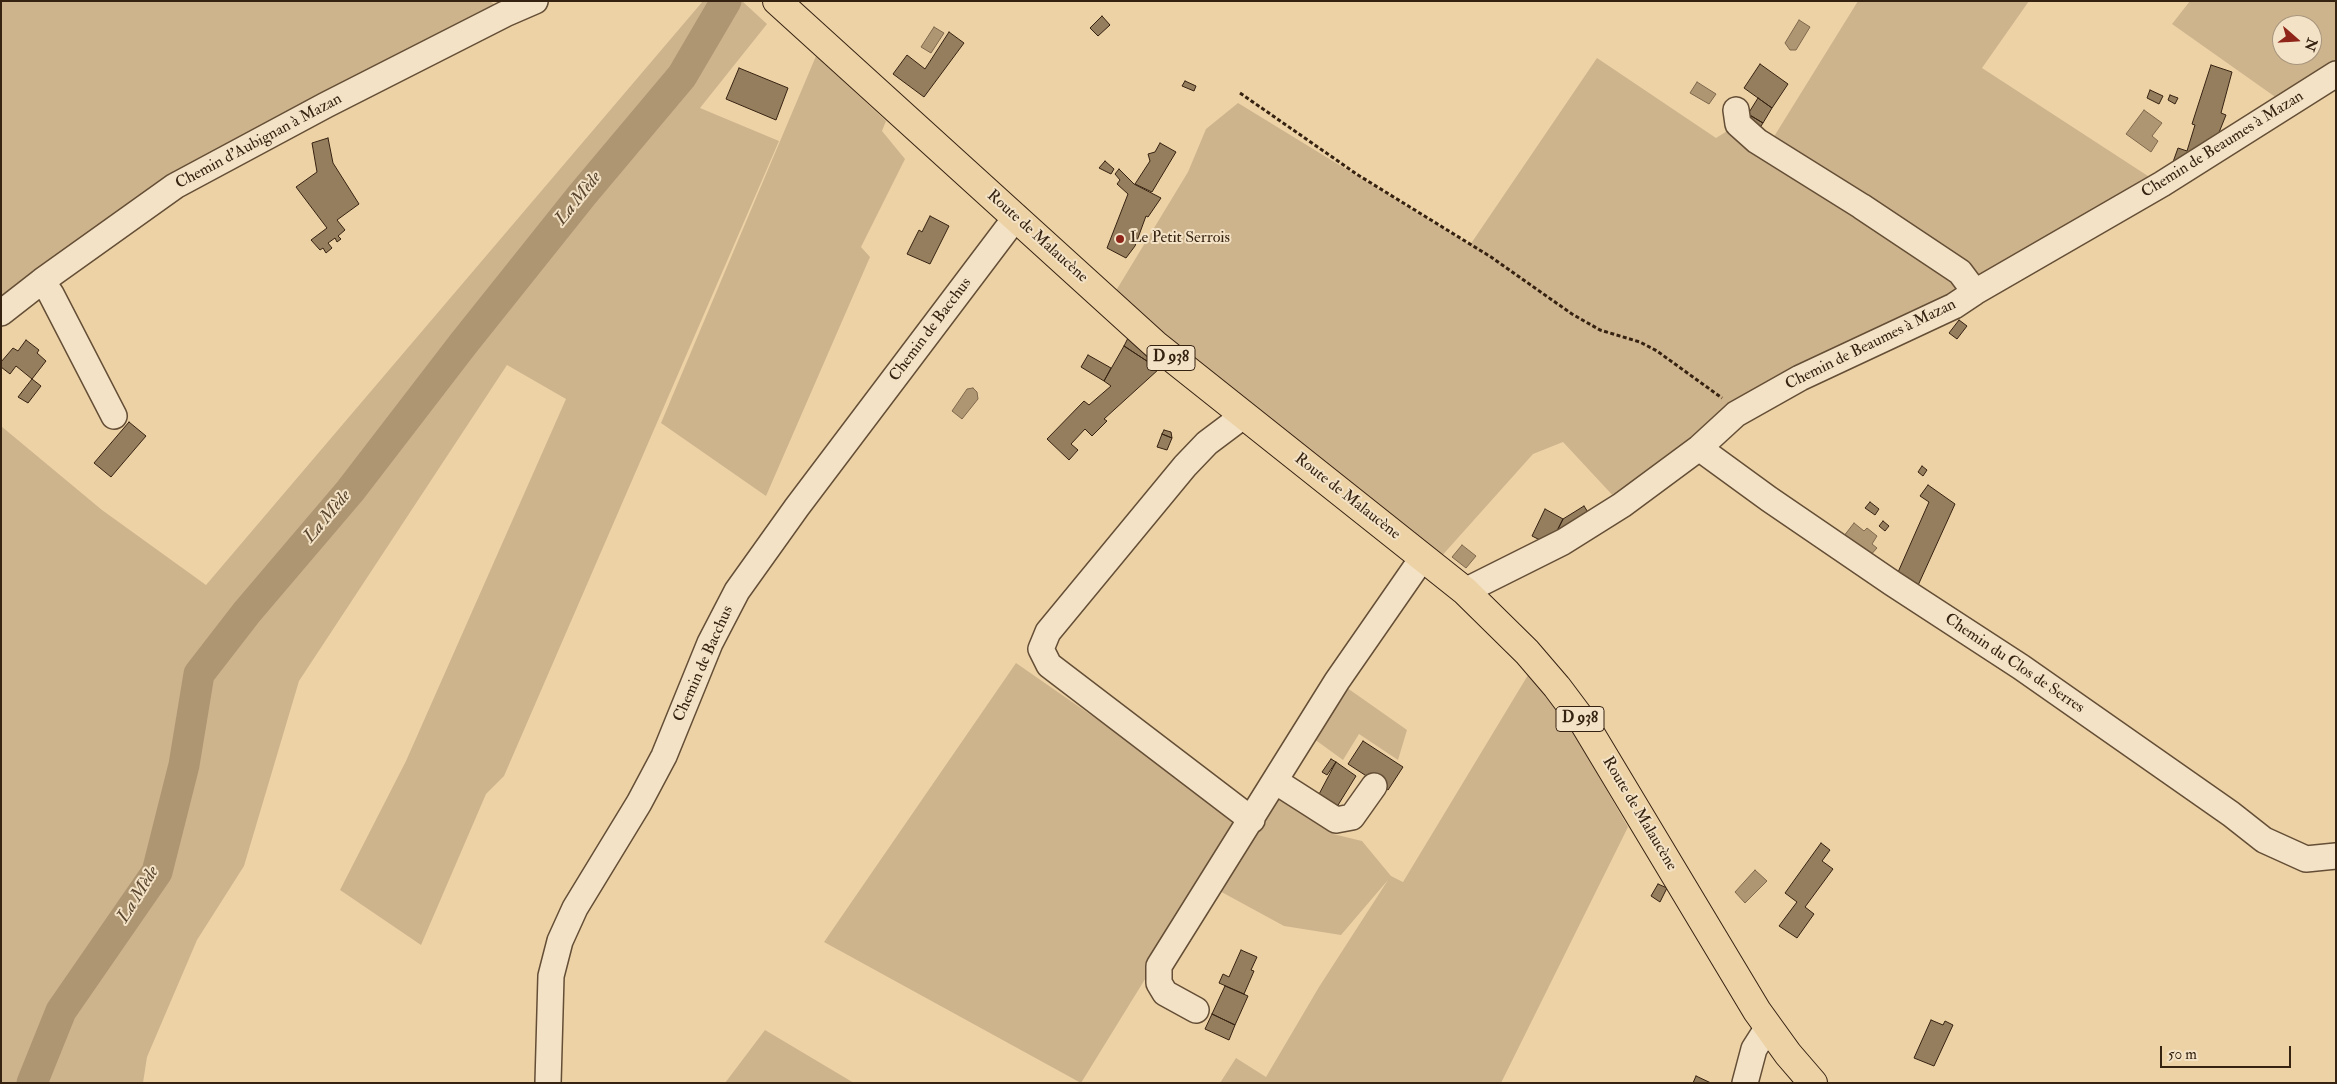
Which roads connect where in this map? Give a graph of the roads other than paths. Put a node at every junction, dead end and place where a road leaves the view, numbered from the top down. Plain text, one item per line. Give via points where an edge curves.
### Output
1 (535, 1) edge
2 (777, 1) edge
3 (2336, 74) edge
4 (1736, 110) dead end
5 (1016, 217) junction
6 (42, 281) junction
7 (1975, 292) junction
8 (1, 313) edge
9 (114, 416) dead end
10 (1242, 416) junction
11 (1700, 448) junction
12 (1423, 557) junction
13 (1465, 591) junction
14 (1275, 781) junction
15 (1374, 786) dead end
16 (1252, 820) junction
17 (2336, 856) edge
18 (1196, 1010) dead end
19 (1768, 1027) junction
20 (548, 1083) edge
21 (1745, 1083) edge
22 (1813, 1083) edge

1 - 6 street, Chemin d'Aubignan à Mazan via 343,96 175,186
2 - 5 main road, Route de Malaucène / D 938
3 - 7 street, Chemin de Beaumes à Mazan via 2162,184
4 - 7 street via 1738,124 1757,141 1960,272
5 - 10 main road, Route de Malaucène / D 938 via 1157,346
5 - 20 street, Chemin de Bacchus via 737,591 710,643 664,756 575,908 560,941 551,976
6 - 8 street, Chemin d'Aubignan à Mazan
6 - 9 street
7 - 11 street, Chemin de Beaumes à Mazan via 1954,306 1800,378 1736,414
10 - 12 main road, Route de Malaucène / D 938
10 - 16 street via 1207,443 1185,466 1048,632 1042,649 1049,665
11 - 13 street, Chemin de Beaumes à Mazan via 1622,505 1563,542
11 - 17 street, Chemin du Clos de Serres via 2045,684 2264,840 2306,859
12 - 13 main road, Route de Malaucène / D 938
12 - 14 street via 1337,681
13 - 19 main road, Route de Malaucène / D 938 via 1527,652 1584,723
14 - 15 street via 1336,820 1352,817
14 - 16 street
16 - 18 street via 1159,966 1158,983 1165,993
19 - 21 street via 1754,1049
19 - 22 main road, Route de Malaucène / D 938

